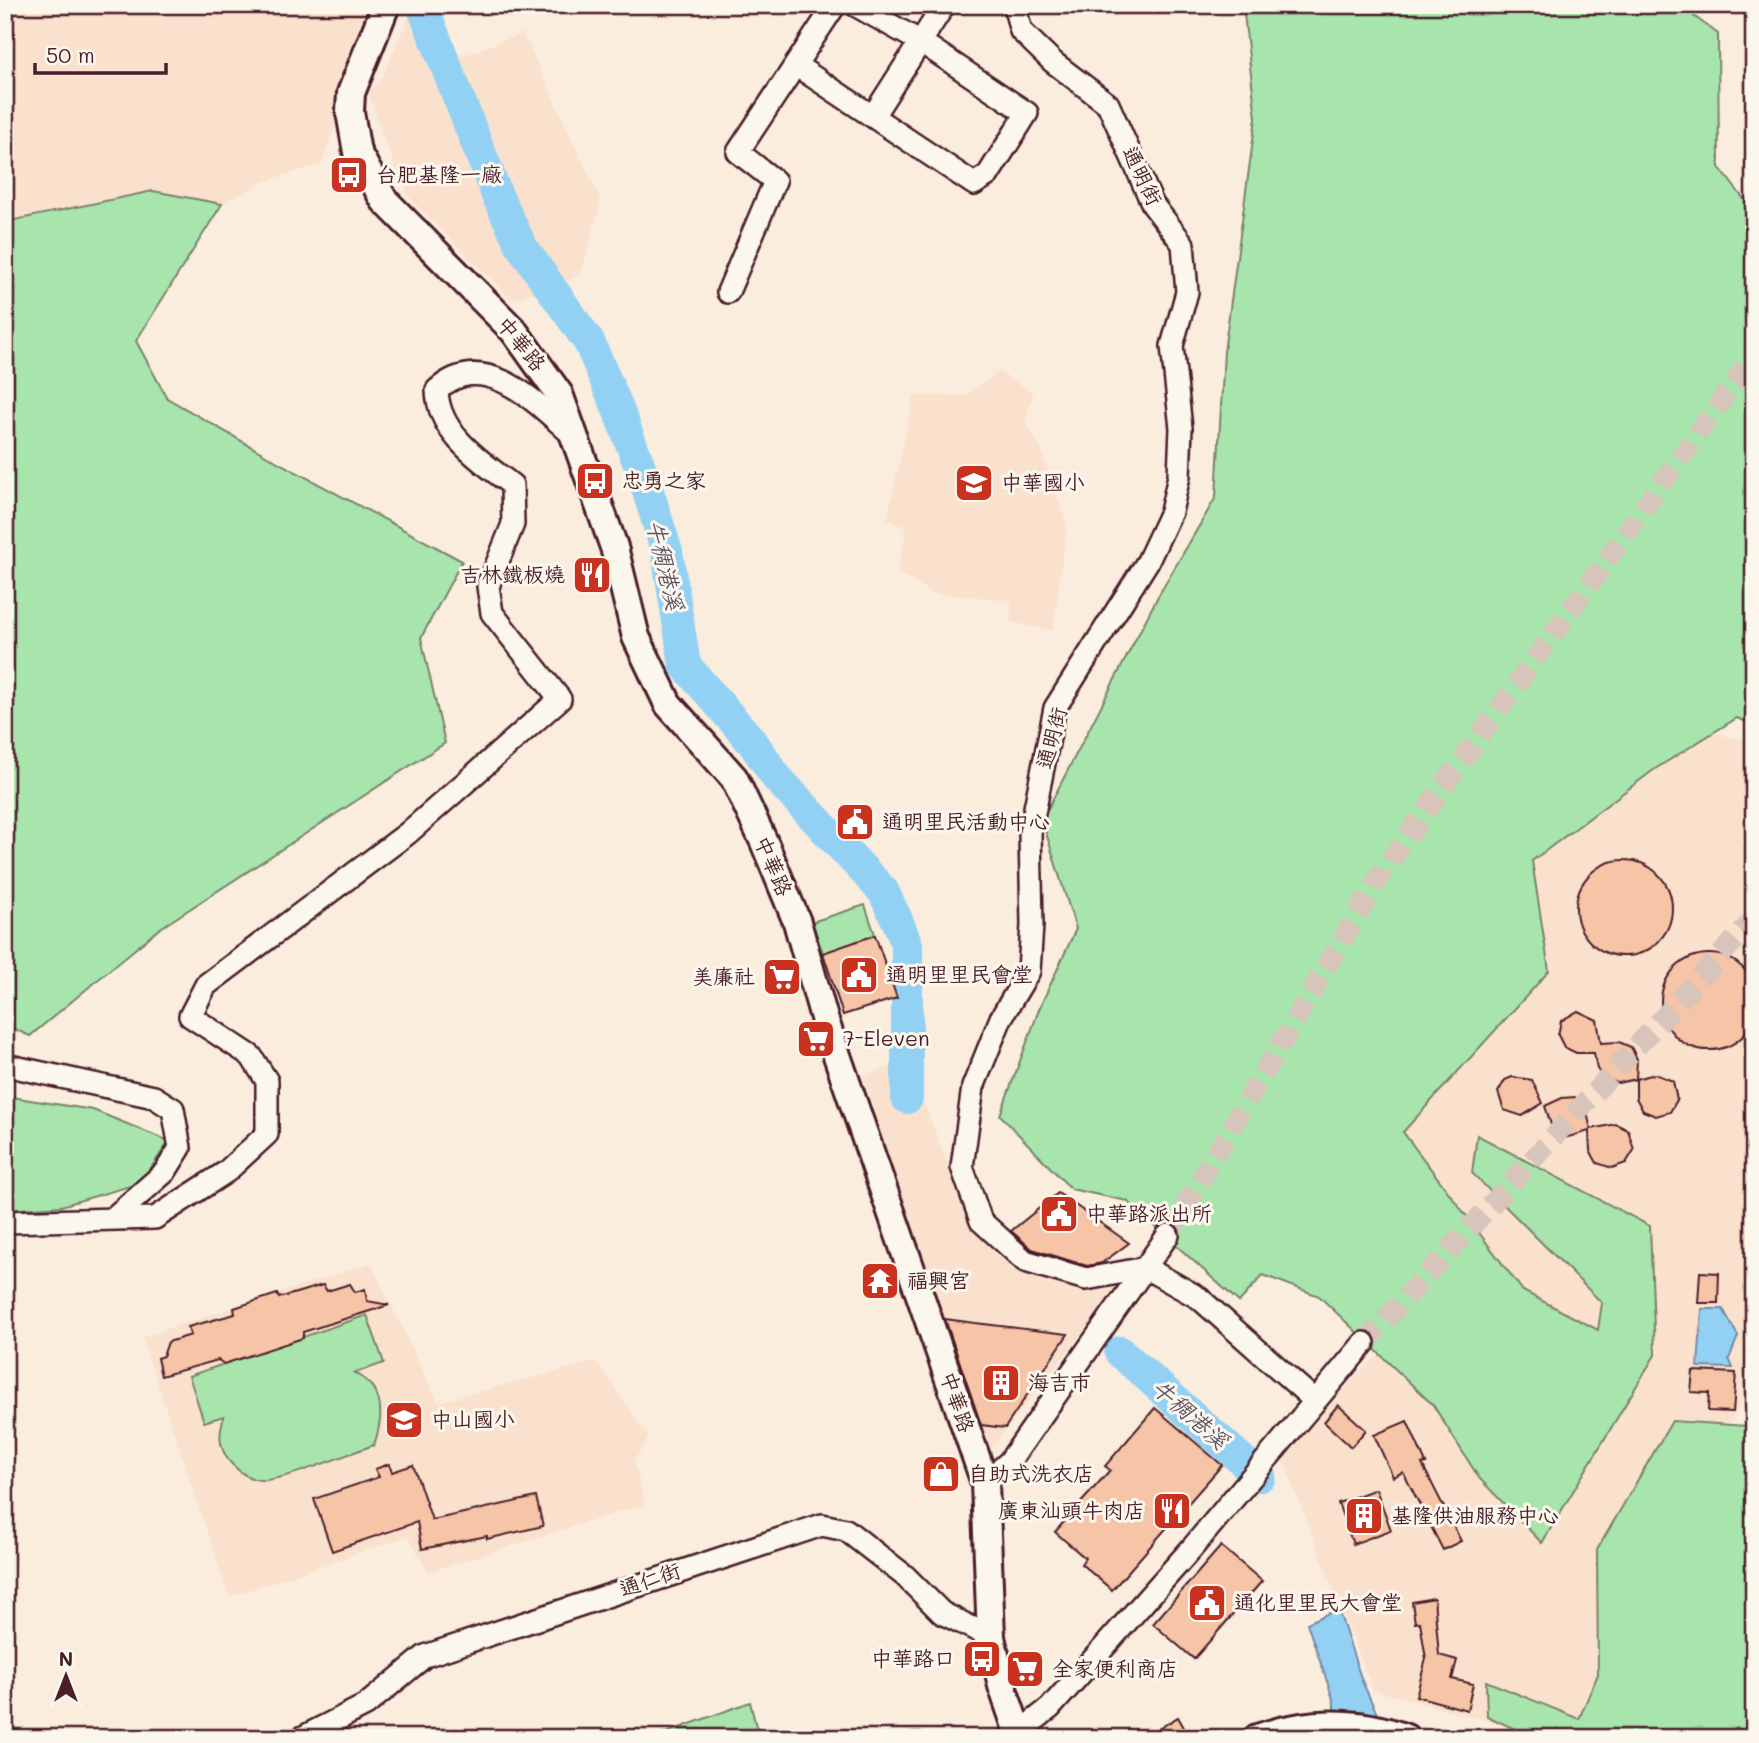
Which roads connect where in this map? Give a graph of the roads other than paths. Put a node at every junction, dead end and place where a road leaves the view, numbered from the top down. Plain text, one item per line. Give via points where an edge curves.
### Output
1 (386, 5) edge
2 (835, 5) edge
3 (855, 5) edge
4 (944, 5) edge
5 (1012, 6) edge
6 (921, 42) junction
7 (797, 66) junction
8 (873, 116) junction
9 (728, 292) dead end
10 (578, 439) junction
11 (5, 1065) edge
12 (113, 1219) junction
13 (5, 1222) edge
14 (1168, 1235) tunnel mouth
15 (1146, 1268) junction
16 (1364, 1343) tunnel mouth
17 (1314, 1400) junction
18 (985, 1483) junction
19 (991, 1637) junction
20 (1019, 1735) edge
21 (1397, 1735) edge
22 (301, 1738) edge
23 (1256, 1738) edge

1 - 10 street, 中華路 via 354,83 350,113 354,138 373,184 408,226 514,331 559,394
2 - 7 street
3 - 6 street
4 - 6 street
5 - 15 street, 通明街 via 1021,31 1108,104 1153,205 1183,243 1187,292 1172,346 1181,428 1179,476 1171,512 1147,561 1055,708 1030,833 1029,971 1001,1018 973,1087 962,1167 981,1221 1025,1261 1086,1279
6 - 8 street
6 - 8 street via 1027,113 988,174 974,184
7 - 8 street
7 - 9 street via 738,152 775,181
10 - 12 street via 511,382 476,374 451,377 437,390 437,403 452,431 472,455 512,485 513,524 488,586 492,613 560,699 408,834 206,985 190,1016 251,1056 267,1081 267,1134 226,1172 155,1218
10 - 18 street, 中華路 via 614,547 636,637 668,704 734,778 797,922 824,1018
11 - 12 street via 154,1097 173,1110 180,1148 165,1172
12 - 13 street
14 - 15 street
15 - 17 street via 1199,1298
15 - 18 street via 1009,1462
16 - 17 street
17 - 20 street via 1050,1708
18 - 19 street, 中華路
19 - 20 street, 中華路
19 - 22 street, 通仁街 via 942,1613 905,1576 846,1530 822,1525 425,1656 366,1705
21 - 23 street via 1327,1722

